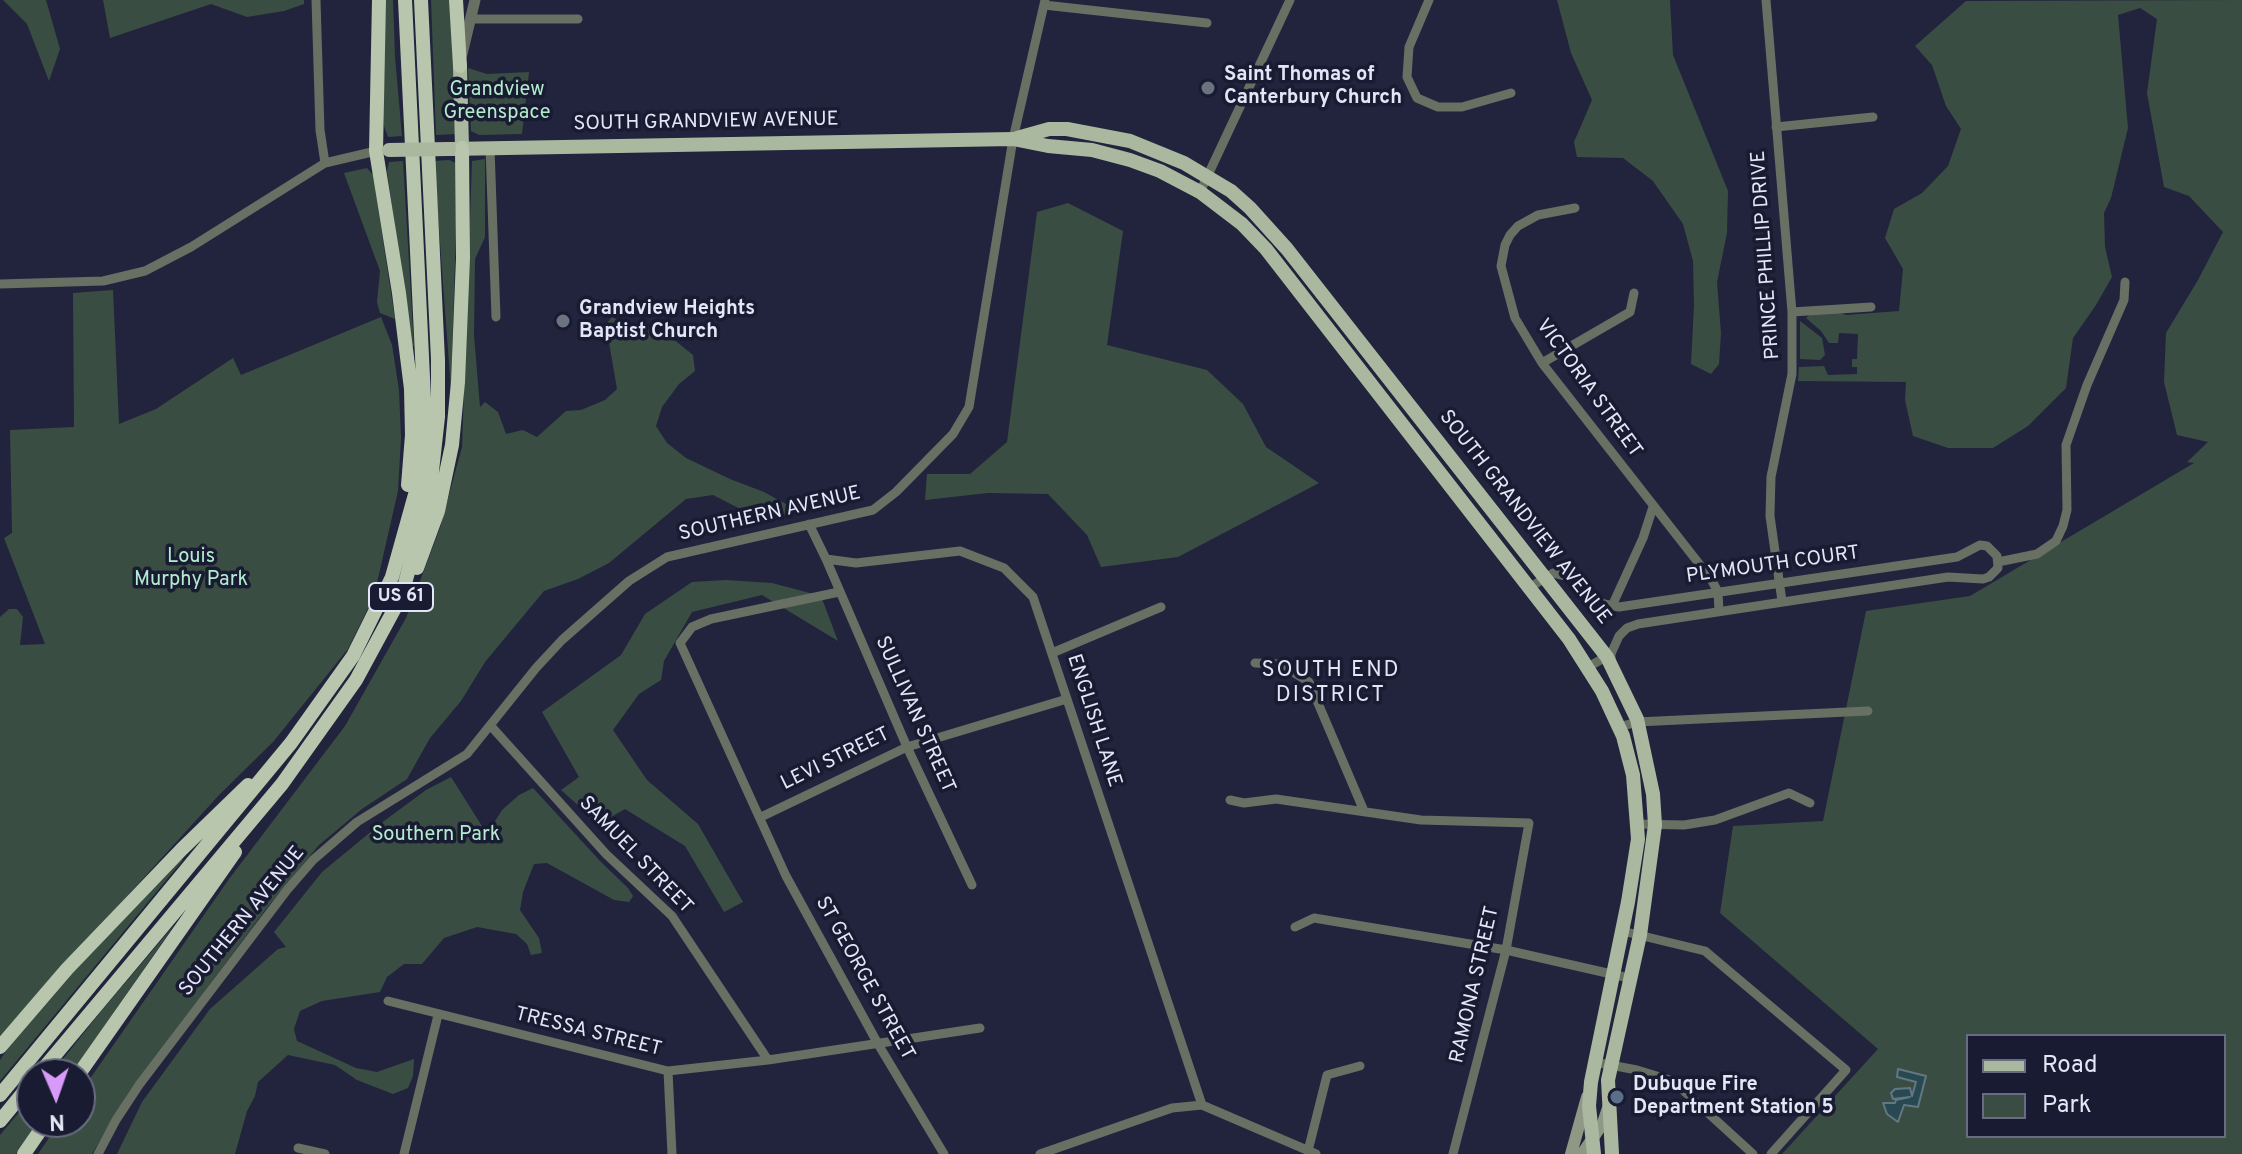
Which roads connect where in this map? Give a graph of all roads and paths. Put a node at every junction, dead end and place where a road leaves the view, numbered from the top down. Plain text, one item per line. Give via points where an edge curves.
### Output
1 (316, 0) edge
2 (379, 0) edge
3 (405, 0) edge
4 (421, 0) edge
5 (456, 0) edge
6 (475, 0) edge
7 (1290, 0) edge
8 (1429, 0) edge
9 (1766, 0) edge
10 (1044, 2) edge
11 (470, 19) junction
12 (578, 19) dead end
13 (1207, 23) dead end
14 (460, 66) junction
15 (1511, 93) dead end
16 (1873, 117) dead end
17 (1776, 127) junction
18 (1013, 139) junction
19 (456, 148) junction
20 (490, 148) junction
21 (382, 151) junction
22 (325, 163) junction
23 (1208, 176) junction
24 (1200, 192) junction
25 (1575, 208) dead end
26 (2125, 282) dead end
27 (0, 284) edge
28 (1634, 293) dead end
29 (1327, 302) junction
30 (1871, 307) dead end
31 (1314, 312) junction
32 (1792, 312) junction
33 (496, 317) dead end
34 (1542, 363) junction
35 (1653, 507) junction
36 (809, 524) junction
37 (826, 559) junction
38 (1998, 562) junction
39 (1547, 575) junction
40 (392, 577) junction
41 (1711, 579) junction
42 (1780, 584) junction
43 (1529, 588) junction
44 (1738, 589) junction
45 (839, 592) junction
46 (1718, 592) junction
47 (402, 595) junction
48 (1656, 601) junction
49 (1782, 601) junction
50 (1612, 606) junction
51 (1161, 607) dead end
52 (1719, 611) junction
53 (1659, 621) junction
54 (1052, 653) junction
55 (1610, 660) junction
56 (1255, 663) dead end
57 (1588, 667) junction
58 (1067, 699) junction
59 (1868, 711) dead end
60 (1637, 722) junction
61 (490, 725) junction
62 (1619, 727) junction
63 (291, 743) junction
64 (907, 747) junction
65 (282, 784) junction
66 (1230, 800) dead end
67 (1810, 803) dead end
68 (1364, 811) junction
69 (761, 817) junction
70 (1637, 824) junction
71 (1655, 825) junction
72 (972, 885) dead end
73 (1295, 927) dead end
74 (1622, 931) junction
75 (1640, 935) junction
76 (1506, 950) junction
77 (1613, 973) junction
78 (1629, 978) junction
79 (388, 1001) dead end
80 (438, 1015) junction
81 (980, 1028) dead end
82 (878, 1044) junction
83 (0, 1047) edge
84 (52, 1058) edge
85 (90, 1058) edge
86 (768, 1060) junction
87 (1594, 1062) junction
88 (1610, 1064) junction
89 (1360, 1066) dead end
90 (668, 1071) junction
91 (1591, 1082) junction
92 (4, 1090) edge
93 (16, 1101) edge
94 (1202, 1105) junction
95 (1608, 1108) junction
96 (0, 1121) edge
97 (1593, 1146) edge
98 (298, 1148) dead end
99 (1312, 1152) edge
100 (98, 1154) edge
101 (325, 1154) edge
102 (404, 1154) edge
103 (672, 1154) edge
104 (944, 1154) edge
105 (1040, 1154) edge
106 (1453, 1154) edge
107 (1571, 1154) edge
108 (1582, 1154) edge
109 (1612, 1154) edge
110 (1753, 1154) edge
111 (1771, 1154) edge

1 - 22 street
2 - 21 highway
3 - 40 highway, US 61 via 425,419 416,491
4 - 47 highway, US 61 via 438,417 430,489
5 - 14 highway
6 - 11 street
7 - 23 street
8 - 15 street via 1409,47 1407,77 1417,98 1438,107 1462,107
9 - 17 street, PRINCE PHILLIP DRIVE
10 - 13 street
10 - 18 street, SOUTHERN AVENUE
11 - 12 street
11 - 14 street
14 - 19 main road
16 - 17 street
17 - 32 street, PRINCE PHILLIP DRIVE
18 - 20 main road, SOUTH GRANDVIEW AVENUE
18 - 23 main road, SOUTH GRANDVIEW AVENUE via 1049,129 1102,135 1162,152
18 - 24 main road, SOUTH GRANDVIEW AVENUE via 1130,160
18 - 36 street, SOUTHERN AVENUE via 969,407 953,434 873,510
19 - 20 main road, SOUTH GRANDVIEW AVENUE
19 - 21 main road, SOUTH GRANDVIEW AVENUE, bridge
19 - 47 highway via 463,258 452,445 438,511
20 - 33 street
21 - 22 street, SOUTH GRANDVIEW AVENUE
21 - 40 highway via 412,402 410,467
22 - 27 street, SOUTH GRANDVIEW AVENUE via 145,271 103,281
23 - 24 street
23 - 29 main road, SOUTH GRANDVIEW AVENUE via 1268,226
24 - 31 main road, SOUTH GRANDVIEW AVENUE via 1266,249
25 - 34 street, VICTORIA STREET via 1538,215 1518,226 1502,254 1515,318
26 - 38 street, PLYMOUTH COURT via 2124,300 2066,445 2067,510 2056,541 2037,554
28 - 34 street via 1630,312
29 - 31 main road
29 - 39 main road, SOUTH GRANDVIEW AVENUE
30 - 32 street
31 - 43 main road, SOUTH GRANDVIEW AVENUE
32 - 42 street, PRINCE PHILLIP DRIVE via 1792,374 1771,477 1770,516
34 - 35 street, VICTORIA STREET
35 - 41 street, VICTORIA STREET
35 - 50 street
36 - 37 street
36 - 61 street, SOUTHERN AVENUE via 667,557 629,581 562,640
37 - 45 street, SULLIVAN STREET
37 - 54 street, ENGLISH LANE via 856,563 960,551 1004,568 1033,597
38 - 42 street, PLYMOUTH COURT via 1993,551 1980,545 1957,557
38 - 49 street, PLYMOUTH COURT via 1994,573 1983,579 1948,577
39 - 43 street
39 - 50 street via 1572,578
39 - 55 main road, SOUTH GRANDVIEW AVENUE
40 - 63 highway, US 61 via 353,656
41 - 44 street
41 - 46 street, VICTORIA STREET
42 - 44 street, PLYMOUTH COURT
42 - 49 street, PRINCE PHILLIP DRIVE
43 - 57 main road, SOUTH GRANDVIEW AVENUE
44 - 46 street, PLYMOUTH COURT
45 - 64 street, SULLIVAN STREET
45 - 69 street, ST GEORGE STREET via 711,619 692,627 680,643
46 - 48 street, PLYMOUTH COURT
46 - 52 street, VICTORIA STREET
47 - 65 highway, US 61 via 356,680
48 - 50 street, PLYMOUTH COURT
48 - 53 street
49 - 52 street, PLYMOUTH COURT
51 - 54 street
52 - 53 street, PLYMOUTH COURT
53 - 55 street, PLYMOUTH COURT via 1627,628
54 - 58 street, ENGLISH LANE
55 - 57 street
55 - 60 main road, SOUTH GRANDVIEW AVENUE
56 - 68 street via 1280,664 1309,682
57 - 62 main road, SOUTH GRANDVIEW AVENUE
58 - 64 street, LEVI STREET
58 - 94 street, ENGLISH LANE
59 - 60 street
60 - 62 street
60 - 71 main road, SOUTH GRANDVIEW AVENUE
61 - 86 street, SAMUEL STREET via 606,854 672,916
61 - 100 street, SOUTHERN AVENUE via 467,754 357,822 313,860 139,1085
62 - 70 main road, SOUTH GRANDVIEW AVENUE via 1633,775
63 - 83 highway via 171,859
63 - 92 highway, US 61
64 - 69 street, LEVI STREET
64 - 72 street, SULLIVAN STREET
65 - 84 highway, US 61
65 - 85 highway
66 - 68 street via 1276,799
67 - 71 street via 1789,793 1715,820
68 - 76 street, RAMONA STREET via 1421,820 1529,823
69 - 82 street, ST GEORGE STREET via 786,876
70 - 71 street
70 - 74 main road, SOUTH GRANDVIEW AVENUE
71 - 75 main road, SOUTH GRANDVIEW AVENUE
73 - 76 street via 1314,918
74 - 75 street
74 - 77 main road, SOUTH GRANDVIEW AVENUE
75 - 78 main road, SOUTH GRANDVIEW AVENUE
75 - 111 street via 1705,951 1846,1070
76 - 77 street
76 - 106 street, RAMONA STREET
77 - 78 street
77 - 87 main road, SOUTH GRANDVIEW AVENUE
78 - 88 main road, SOUTH GRANDVIEW AVENUE
79 - 80 street, TRESSA STREET
80 - 90 street, TRESSA STREET
80 - 102 street
81 - 82 street, TRESSA STREET
82 - 86 street, TRESSA STREET
82 - 104 street, ST GEORGE STREET
86 - 90 street, TRESSA STREET
87 - 88 street
87 - 91 main road, SOUTH GRANDVIEW AVENUE
88 - 95 main road, SOUTH GRANDVIEW AVENUE
88 - 110 street via 1673,1081
89 - 99 street via 1327,1075
90 - 103 street
91 - 97 main road, SOUTH GRANDVIEW AVENUE
91 - 107 main road
93 - 96 highway
94 - 99 street
94 - 105 street via 1172,1108
95 - 97 main road
95 - 109 main road, SOUTH GRANDVIEW AVENUE
97 - 108 main road
98 - 101 street

